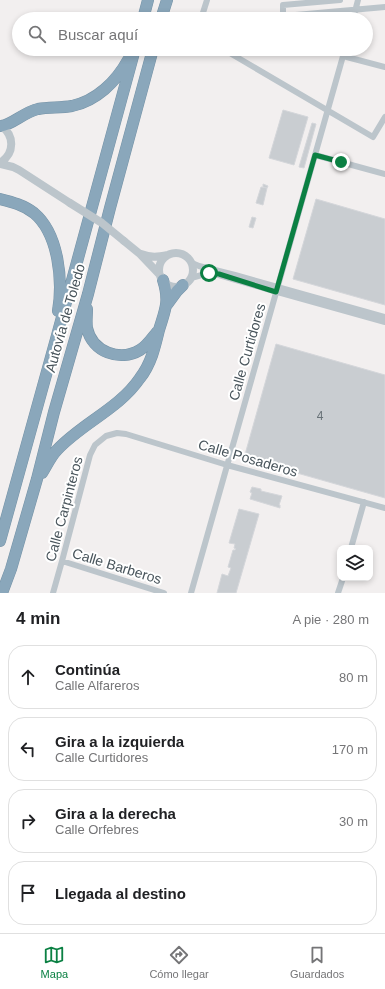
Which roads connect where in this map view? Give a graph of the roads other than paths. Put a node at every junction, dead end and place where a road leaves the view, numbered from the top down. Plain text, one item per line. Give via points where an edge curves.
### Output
1 (148, 0) edge
2 (167, 0) edge
3 (207, 0) edge
4 (340, 0) edge
5 (358, 0) edge
6 (385, 7) edge
7 (356, 9) junction
8 (145, 12) edge
9 (163, 12) edge
10 (203, 12) edge
11 (283, 12) edge
12 (325, 12) edge
13 (355, 12) edge
14 (130, 56) edge
15 (132, 56) edge
16 (151, 56) edge
17 (235, 56) edge
18 (343, 56) joint
19 (385, 67) edge
20 (328, 111) junction
21 (385, 117) edge
22 (0, 125) edge
23 (10, 151) junction
24 (315, 155) junction
25 (0, 164) edge
26 (385, 174) edge
27 (27, 175) junction
28 (0, 199) edge
29 (140, 254) junction
30 (168, 255) junction
31 (192, 262) junction
32 (161, 277) junction
33 (187, 282) junction
34 (277, 289) junction
35 (88, 294) junction
36 (166, 306) junction
37 (385, 317) edge
38 (385, 322) edge
39 (160, 328) junction
40 (56, 339) junction
41 (106, 436) joint
42 (227, 465) junction
43 (37, 479) junction
44 (364, 502) junction
45 (385, 508) edge
46 (0, 540) edge
47 (352, 545) edge
48 (62, 561) junction
49 (342, 581) edge
50 (2, 593) edge
51 (53, 593) edge
52 (164, 593) edge
53 (191, 593) edge
54 (338, 593) edge

1 - 8 highway
2 - 9 highway
3 - 10 street
4 - 11 street via 283,5
5 - 7 street
6 - 7 street
7 - 12 street
7 - 13 street
14 - 22 highway via 118,76 91,99 72,106 37,110 8,124
15 - 40 highway, Autovía de Toledo
16 - 35 highway, Autovía de Toledo
17 - 20 street
18 - 19 street
18 - 20 street, Calle Curtidores
20 - 21 street via 373,137
20 - 24 street, Calle Curtidores
22 - 23 street via 9,135
23 - 25 street
23 - 27 street via 13,159
24 - 26 street
24 - 34 street, Calle Curtidores
25 - 27 street via 13,167
27 - 29 street, bridge via 102,223
28 - 40 highway via 17,203 33,212 43,222 50,235 59,281 60,300 54,332
29 - 30 street via 153,258
29 - 32 street
30 - 31 street via 179,253
30 - 32 street via 160,263
31 - 33 street via 193,273
31 - 34 street
32 - 33 street via 172,286 178,287
32 - 36 highway
33 - 34 street via 209,273
33 - 36 highway
34 - 37 street
34 - 38 street
34 - 42 street, Calle Curtidores
35 - 39 highway via 87,328 95,344 107,353 134,353 153,338
35 - 43 highway, Autovía de Toledo
36 - 39 highway
39 - 43 highway via 152,357 140,379 123,397 69,438 56,451
40 - 46 highway, Autovía de Toledo
41 - 42 street, Calle Posaderos via 126,434
41 - 48 street, Calle Carpinteros via 95,445 90,455
42 - 44 street, Calle Posaderos
42 - 53 street, Calle Curtidores
43 - 50 highway, Autovía de Toledo
44 - 45 street, Calle Posaderos
44 - 47 street
48 - 51 street, Calle Carpinteros
48 - 52 street, Calle Barberos
49 - 54 street

